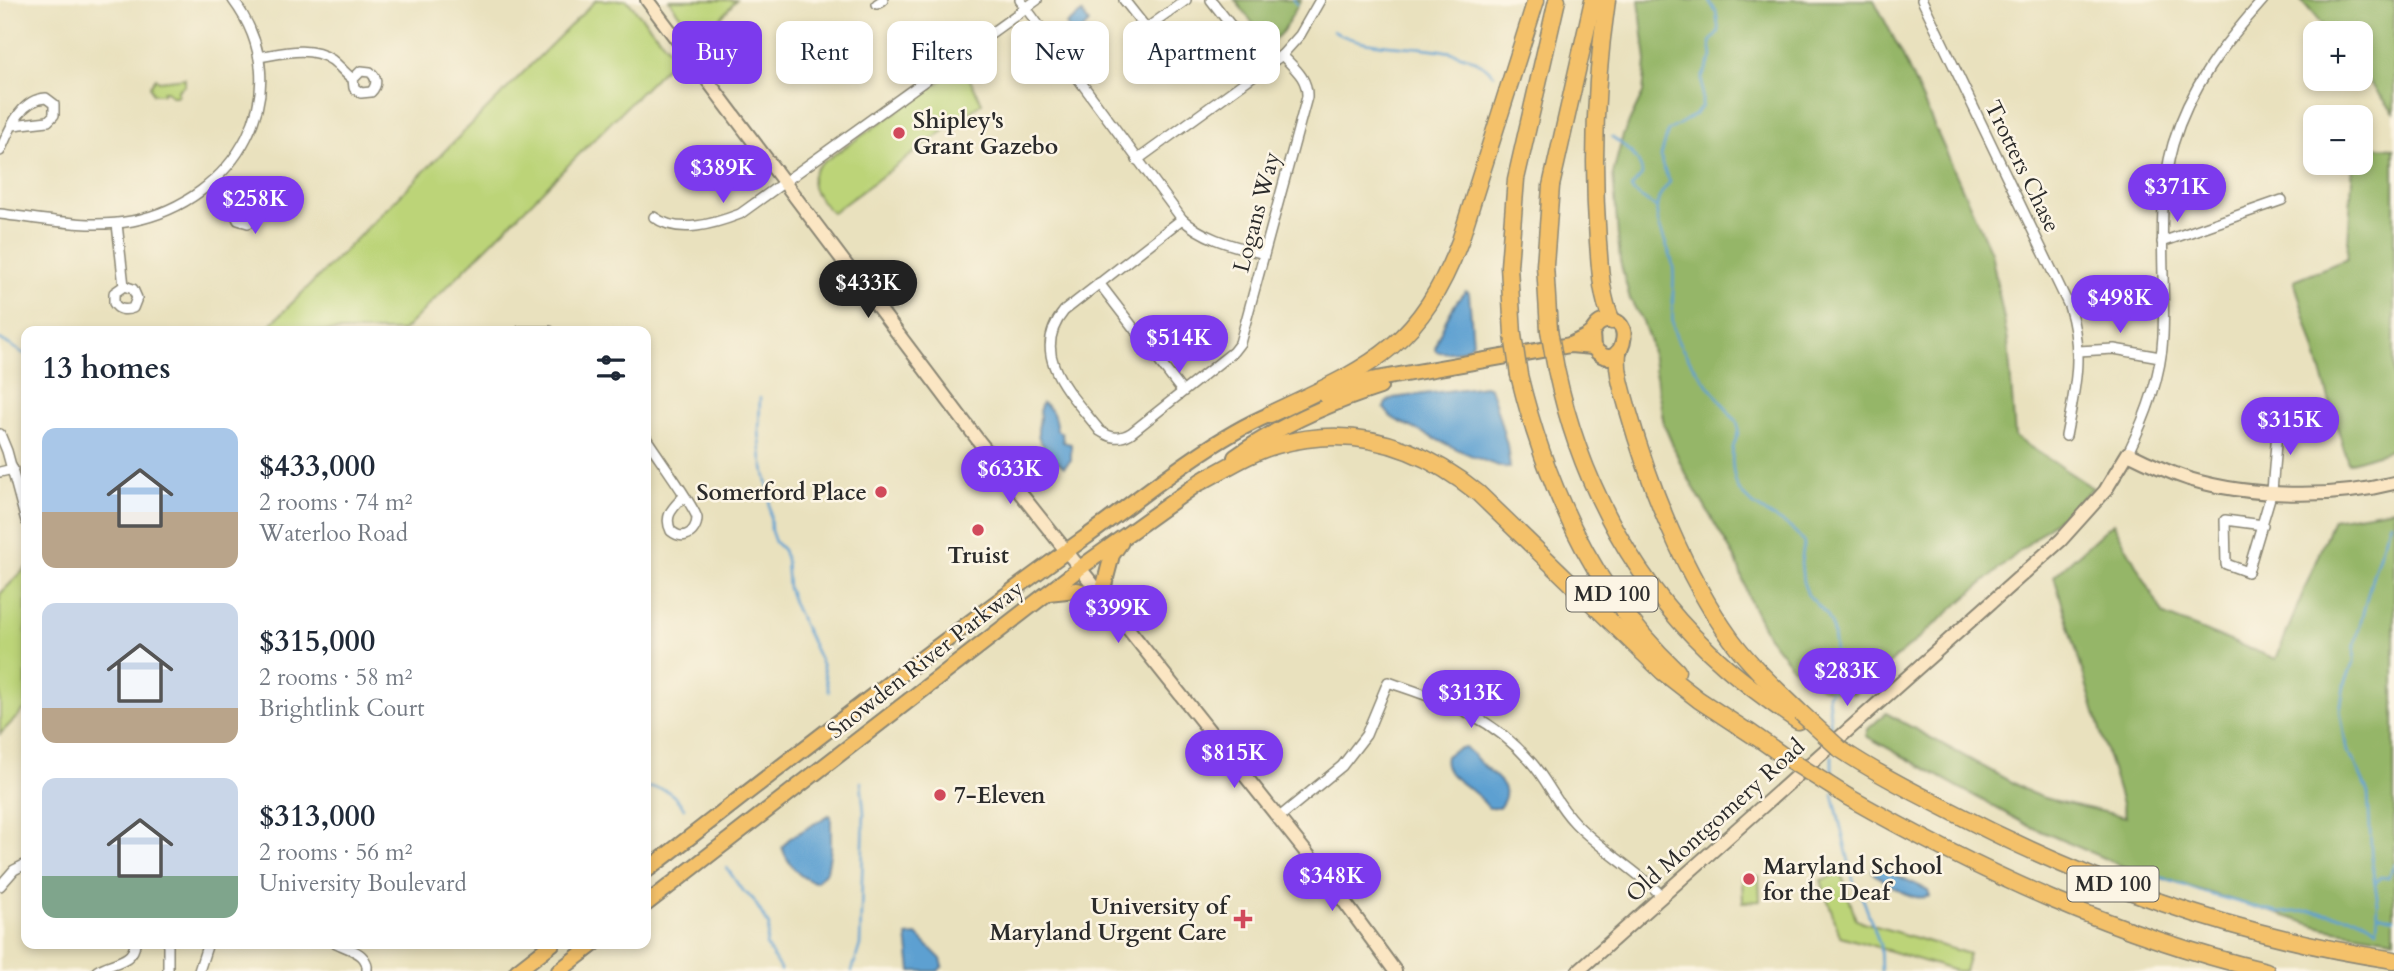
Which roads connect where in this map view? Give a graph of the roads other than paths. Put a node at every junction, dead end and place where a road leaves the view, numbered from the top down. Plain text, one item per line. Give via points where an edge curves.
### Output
1 (233, 0) edge
2 (647, 0) edge
3 (1037, 0) edge
4 (1124, 0) edge
5 (1186, 0) edge
6 (1211, 0) edge
7 (1320, 0) edge
8 (1536, 0) edge
9 (1557, 0) edge
10 (1593, 0) edge
11 (1607, 0) edge
12 (1922, 0) edge
13 (2263, 0) edge
14 (1023, 4) edge
15 (1141, 21) edge
16 (1158, 21) edge
17 (1227, 21) edge
18 (1282, 55) joint
19 (259, 57) junction
20 (353, 79) dead end
21 (1242, 84) edge
22 (13, 125) junction
23 (0, 151) edge
24 (1137, 160) junction
25 (218, 179) junction
26 (783, 181) junction
27 (2282, 200) dead end
28 (238, 203) dead end
29 (0, 214) edge
30 (653, 216) dead end
31 (1182, 219) junction
32 (117, 223) junction
33 (2162, 242) junction
34 (1264, 254) junction
35 (1099, 283) junction
36 (124, 286) dead end
37 (1612, 321) junction
38 (1592, 340) junction
39 (2078, 351) junction
40 (1618, 352) junction
41 (2160, 356) junction
42 (1428, 372) junction
43 (1182, 391) junction
44 (1270, 414) junction
45 (2278, 420) dead end
46 (0, 434) edge
47 (2066, 436) dead end
48 (651, 446) edge
49 (2129, 453) junction
50 (13, 469) junction
51 (0, 472) edge
52 (1200, 482) junction
53 (2394, 483) edge
54 (2272, 491) junction
55 (684, 496) dead end
56 (21, 501) edge
57 (2263, 525) junction
58 (1126, 535) junction
59 (1067, 551) junction
60 (1080, 568) junction
61 (1047, 593) junction
62 (1101, 597) junction
63 (1799, 717) junction
64 (1754, 736) junction
65 (1277, 819) junction
66 (21, 866) edge
67 (651, 868) edge
68 (0, 886) edge
69 (1661, 895) junction
70 (651, 900) edge
71 (135, 949) edge
72 (169, 949) edge
73 (206, 949) edge
74 (349, 949) edge
75 (545, 949) edge
76 (587, 949) edge
77 (2394, 960) edge
78 (97, 971) edge
79 (168, 971) edge
80 (199, 971) edge
81 (367, 971) edge
82 (517, 971) edge
83 (559, 971) edge
84 (1395, 971) edge
85 (1578, 971) edge
86 (2266, 971) edge

1 - 19 street
2 - 26 main road
3 - 14 street
4 - 15 street
5 - 16 street
6 - 17 street
7 - 18 street via 1305,28
8 - 44 highway via 1460,241 1424,314 1385,354 1364,368
9 - 64 highway, MD 100, bridge via 1516,179 1509,266 1513,335 1539,450 1569,523 1614,597 1669,663
10 - 63 highway, MD 100, bridge via 1551,186 1545,265 1549,330 1564,406 1603,509 1643,576 1724,666
11 - 37 highway via 1598,73 1595,163 1600,259
12 - 39 street, Trotters Chase via 2069,306
13 - 33 street, Old Montgomery Road via 2215,58 2188,102 2167,168
14 - 24 street
14 - 26 street
18 - 34 street, Logans Way via 1308,88
19 - 20 street via 315,52 331,59
19 - 25 street via 259,100 249,136
21 - 24 street
22 - 22 street via 30,102 46,98 54,104 54,115 48,121
22 - 23 street
24 - 31 street
25 - 28 street
25 - 32 street via 168,210
26 - 30 street via 740,214 716,223 666,224
26 - 59 main road
27 - 33 street
29 - 32 street
31 - 34 street via 1216,240
31 - 35 street, Logans Way
32 - 36 street
33 - 41 street, Old Montgomery Road
34 - 43 street, Logans Way via 1240,344
35 - 43 street
35 - 43 street, Logans Way via 1056,321 1049,348 1060,379 1100,431 1115,438 1131,433
37 - 38 main road via 1601,323
37 - 40 main road via 1624,332 1625,344
38 - 40 main road, Snowden River Parkway via 1601,354
38 - 42 main road, Snowden River Parkway
39 - 41 street via 2114,349
39 - 47 street, Trotters Chase
40 - 63 highway via 1618,370 1651,482 1690,568 1730,637
41 - 49 street, Old Montgomery Road via 2144,421
42 - 44 main road, Snowden River Parkway via 1371,380
42 - 52 main road, Snowden River Parkway via 1288,424
44 - 59 main road, Snowden River Parkway via 1214,445
45 - 54 street
46 - 50 street
48 - 55 street
49 - 54 main road via 2214,485
49 - 69 main road, Old Montgomery Road via 2105,491 2061,540
50 - 51 street
50 - 56 street
52 - 58 main road, Snowden River Parkway
52 - 64 highway via 1251,455 1305,440 1359,438 1410,451 1453,473 1478,493 1663,671
53 - 54 main road via 2348,492
54 - 57 street
57 - 57 street via 2248,572 2226,564 2225,520
58 - 60 main road, Snowden River Parkway
58 - 62 main road via 1112,555
59 - 60 main road
59 - 67 main road, Snowden River Parkway via 930,651
60 - 61 main road, Snowden River Parkway
60 - 62 main road
61 - 62 main road via 1077,590
61 - 70 main road, Snowden River Parkway
62 - 65 main road
63 - 77 highway, MD 100, bridge via 1845,753 1983,828 2110,884 2264,933
64 - 86 highway, MD 100, bridge via 1848,797 2046,898 2161,941
65 - 69 street via 1342,766 1366,735 1388,682 1453,704 1491,725 1531,762 1574,822
65 - 84 main road
66 - 68 street
69 - 85 main road, Old Montgomery Road
71 - 78 street via 128,958
72 - 79 street
73 - 80 street
74 - 81 street via 364,956
75 - 82 main road
76 - 83 main road

